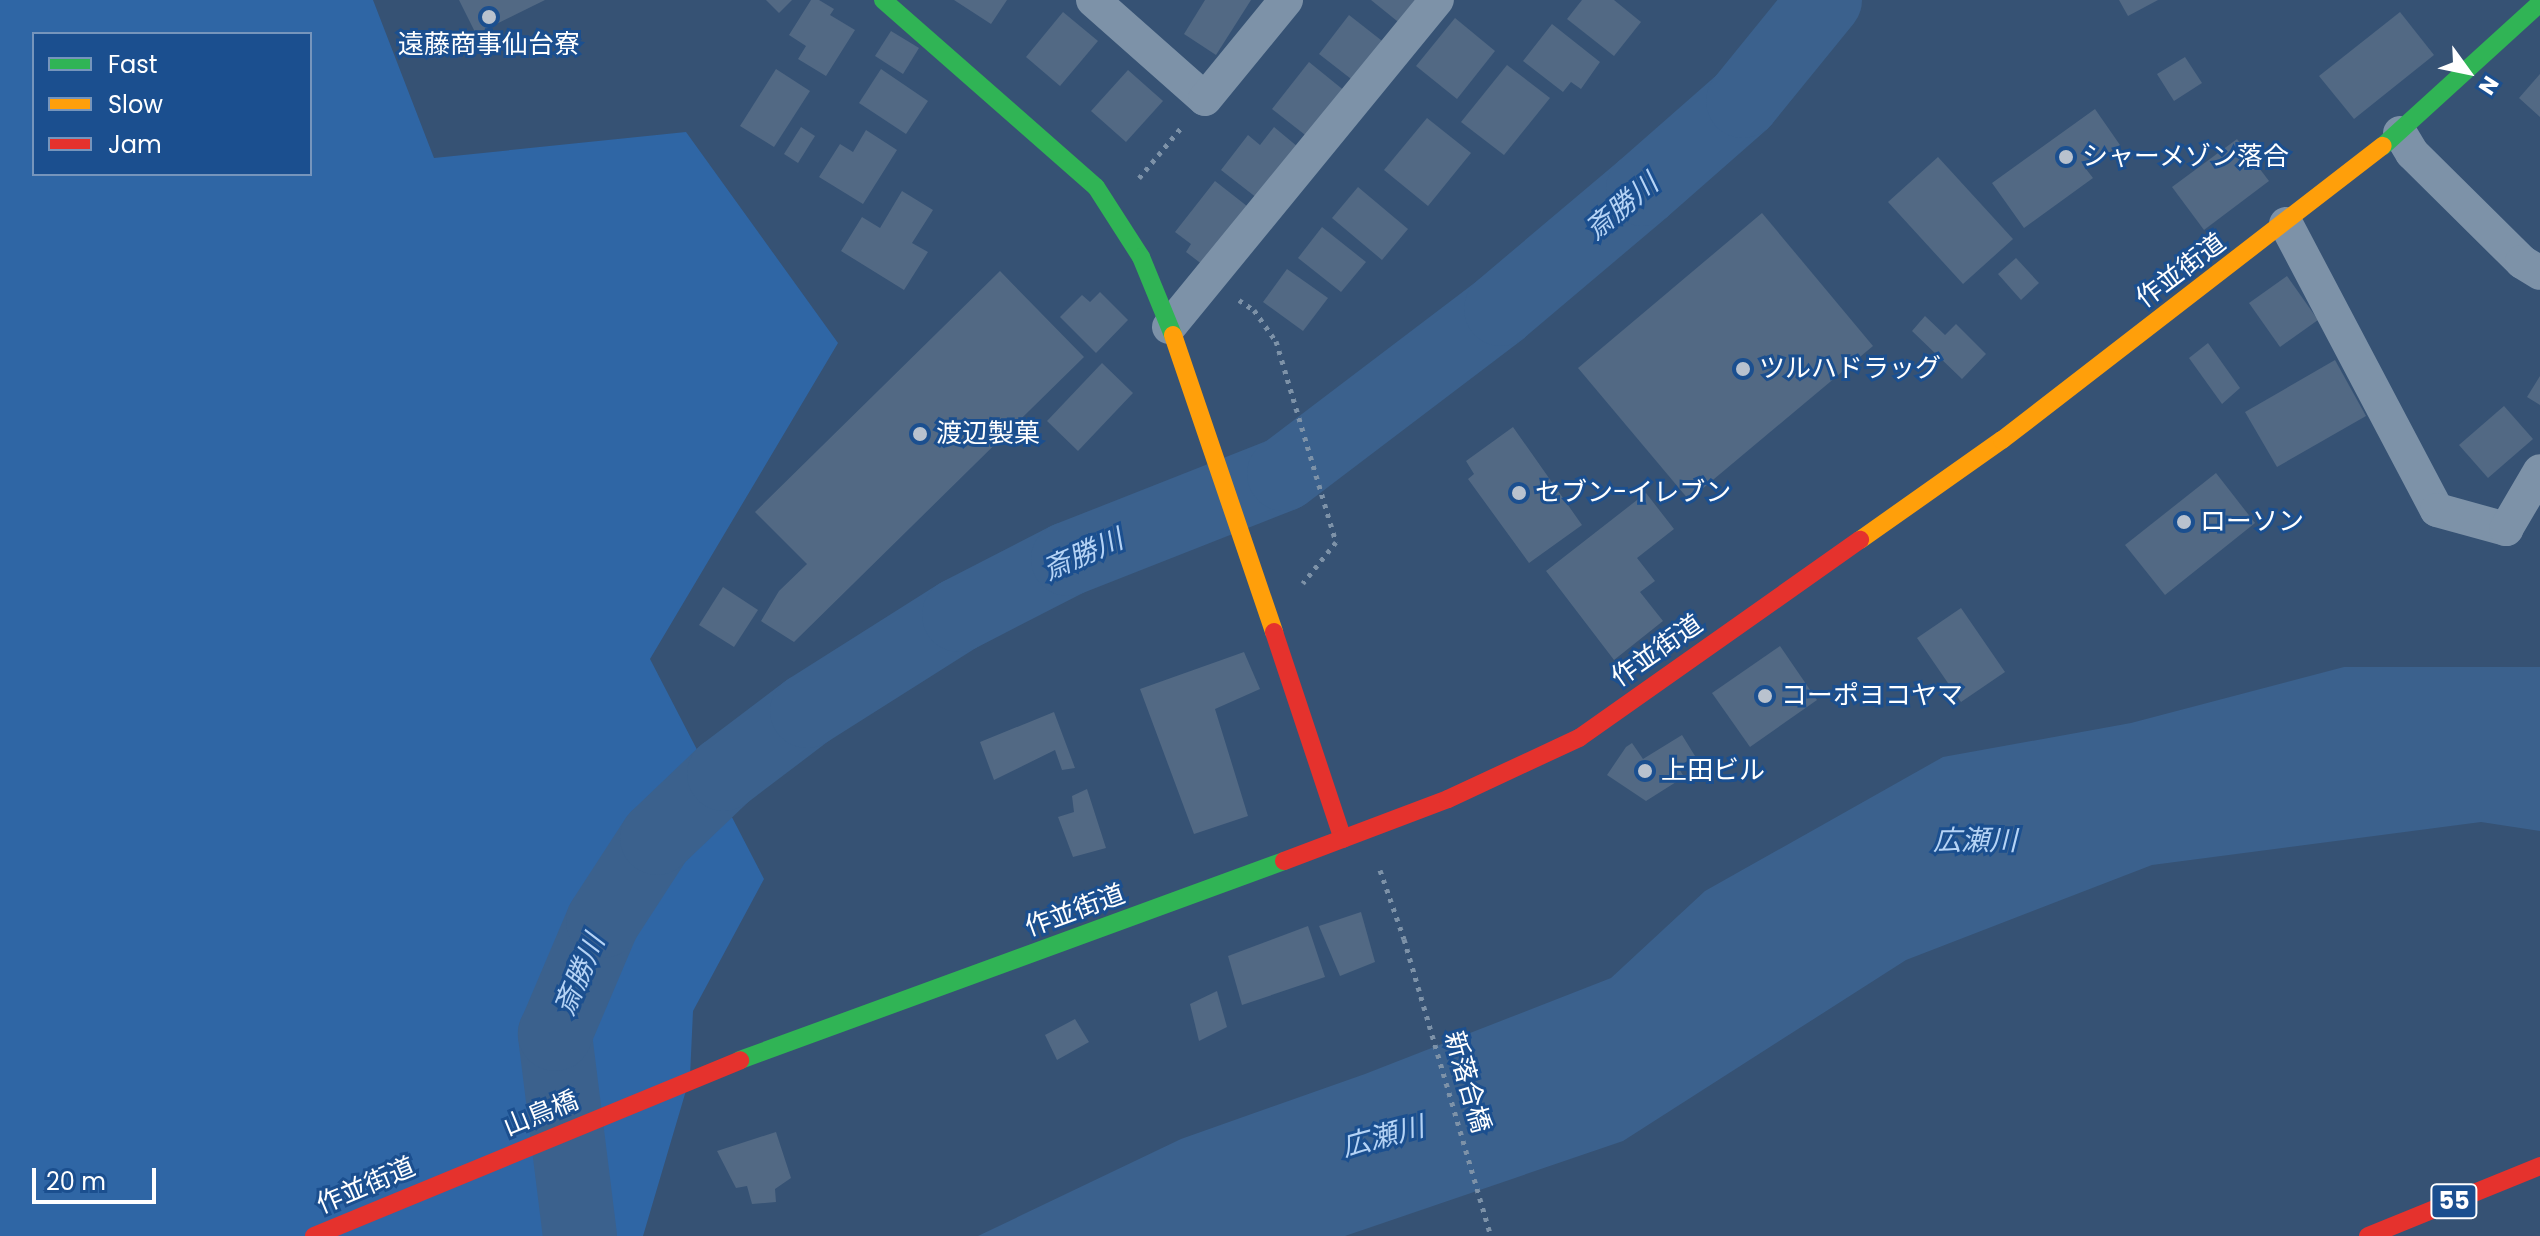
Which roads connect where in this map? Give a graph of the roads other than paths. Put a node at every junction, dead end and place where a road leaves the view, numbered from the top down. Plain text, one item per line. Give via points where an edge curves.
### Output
1 (1093, 0) edge
2 (1286, 0) edge
3 (1437, 0) edge
4 (2540, 3) edge
5 (894, 4) edge
6 (2400, 133) junction
7 (2286, 224) junction
8 (2540, 273) edge
9 (1169, 327) junction
10 (2540, 471) edge
11 (1343, 839) junction
12 (664, 1092) joint
13 (2540, 1166) edge
14 (438, 1184) joint
15 (314, 1236) edge
16 (2368, 1236) edge

1 - 2 street via 1205,99
3 - 9 street
4 - 6 street, 作並街道
5 - 9 street via 1096,187 1141,257
6 - 7 street, 作並街道
6 - 8 street via 2412,153 2522,262
7 - 10 street via 2437,510 2506,529
7 - 11 street, 作並街道 via 2002,440 1579,738 1510,773
9 - 11 street
11 - 12 street, 作並街道 via 780,1044
12 - 14 street, 山鳥橋
13 - 16 street, 55
14 - 15 street, 作並街道

